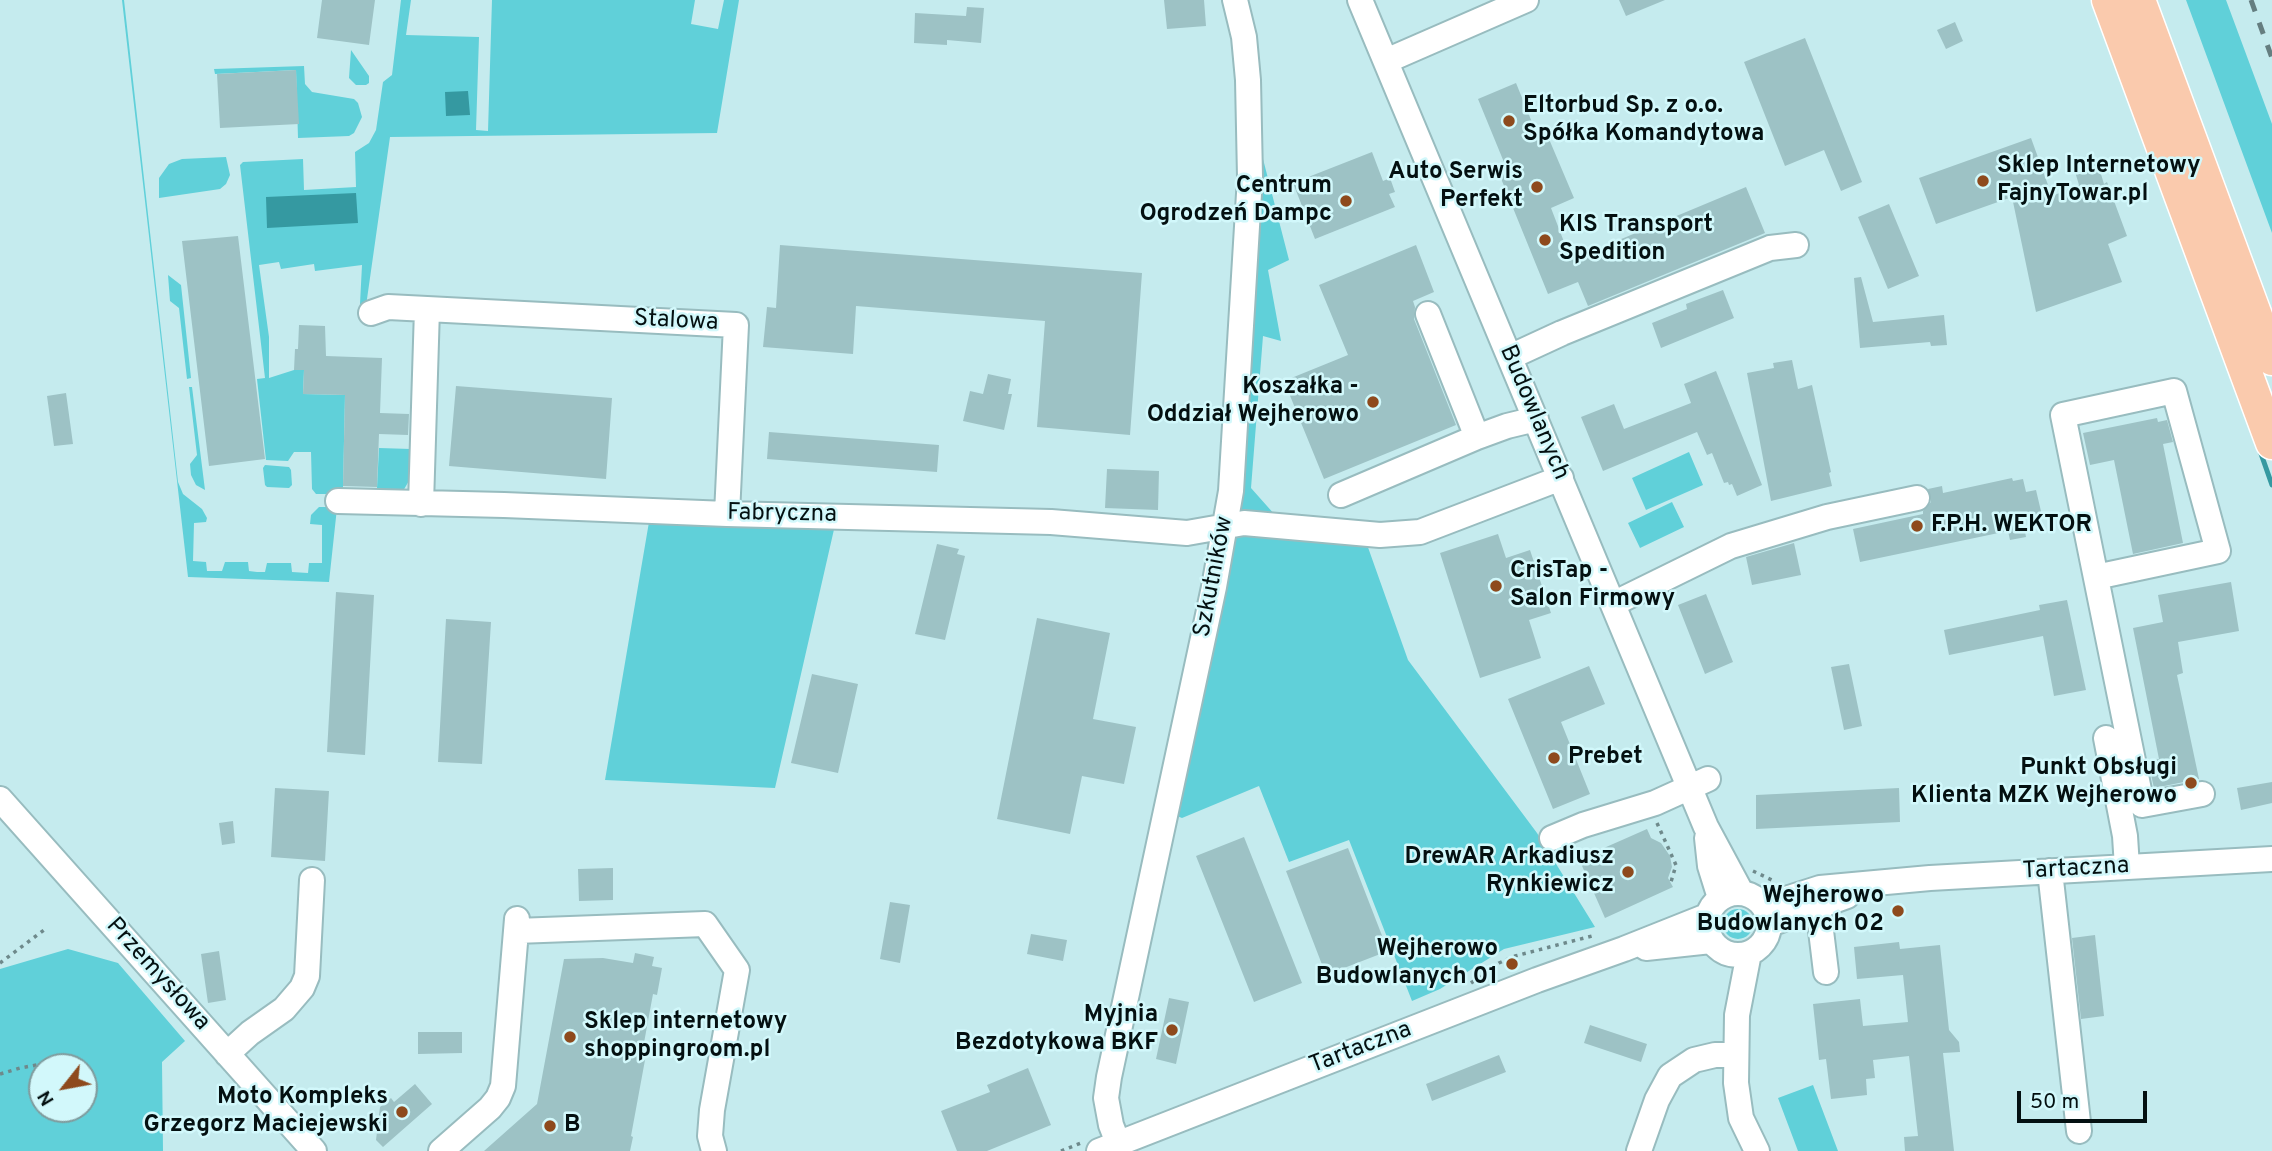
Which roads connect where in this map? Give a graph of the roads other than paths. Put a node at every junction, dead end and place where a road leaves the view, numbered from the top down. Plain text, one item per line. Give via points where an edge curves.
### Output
1 (1235, 0) edge
2 (1360, 0) edge
3 (1526, 0) edge
4 (2108, 0) edge
5 (2138, 0) edge
6 (1385, 61) junction
7 (1796, 245) dead end
8 (428, 309) junction
9 (371, 313) dead end
10 (1428, 314) dead end
11 (1510, 357) junction
12 (2272, 359) edge
13 (1536, 419) junction
14 (1477, 437) junction
15 (2272, 443) edge
16 (1560, 478) junction
17 (1341, 495) dead end
18 (1917, 498) dead end
19 (338, 501) dead end
20 (421, 504) junction
21 (727, 514) junction
22 (1226, 526) junction
23 (2096, 577) junction
24 (1613, 604) junction
25 (2106, 738) dead end
26 (1699, 783) junction
27 (2202, 793) dead end
28 (0, 799) edge
29 (1552, 838) dead end
30 (2272, 859) edge
31 (2127, 867) junction
32 (2050, 871) junction
33 (312, 880) dead end
34 (1881, 883) junction
35 (1723, 902) junction
36 (1818, 906) junction
37 (1767, 915) junction
38 (1624, 949) junction
39 (1729, 949) junction
40 (1826, 972) dead end
41 (227, 1054) junction
42 (1736, 1055) junction
43 (2079, 1131) dead end
44 (1108, 1147) edge
45 (314, 1151) edge
46 (441, 1151) edge
47 (714, 1151) edge
48 (1639, 1151) edge
49 (1756, 1151) edge

1 - 22 street, Szkutników via 1248,80 1250,177
2 - 6 street, Budowlanych
3 - 6 street
4 - 15 main road
5 - 12 main road
6 - 11 street, Budowlanych
7 - 11 street via 1770,248
8 - 9 street, Stalowa via 388,307
8 - 20 street
8 - 21 street, Stalowa via 736,325
10 - 14 street
11 - 13 street, Budowlanych
13 - 14 street
13 - 16 street, Budowlanych
14 - 17 street
16 - 22 street, Fabryczna via 1420,533 1380,535 1244,523
16 - 24 street, Budowlanych
18 - 24 street via 1827,517 1731,546
19 - 20 street, Fabryczna
20 - 21 street, Fabryczna
21 - 22 street, Fabryczna via 1051,522 1187,533
22 - 44 street, Szkutników via 1109,1077
23 - 23 street via 2063,415 2174,391 2218,551
23 - 27 street via 2142,805
24 - 26 street, Budowlanych
25 - 31 street
26 - 29 street
26 - 35 street, Budowlanych
28 - 41 street, Przemysłowa
30 - 31 street, Tartaczna
31 - 32 street, Tartaczna
32 - 34 street, Tartaczna
32 - 43 street
33 - 41 street via 307,976 302,988 284,1009
34 - 36 street, Tartaczna
34 - 37 street, Tartaczna via 1820,888
35 - 37 street via 1754,896
35 - 38 street, Tartaczna
35 - 39 street via 1707,929
36 - 37 street, Tartaczna
36 - 40 street
37 - 39 street via 1767,936 1760,947
38 - 39 street, Tartaczna
38 - 44 street, Tartaczna
39 - 42 street via 1729,980 1737,1015
41 - 45 street, Przemysłowa
42 - 48 street via 1694,1060 1670,1076
42 - 49 street via 1741,1118
46 - 47 street via 490,1108 503,1086 516,925 705,924 737,970 712,1110

